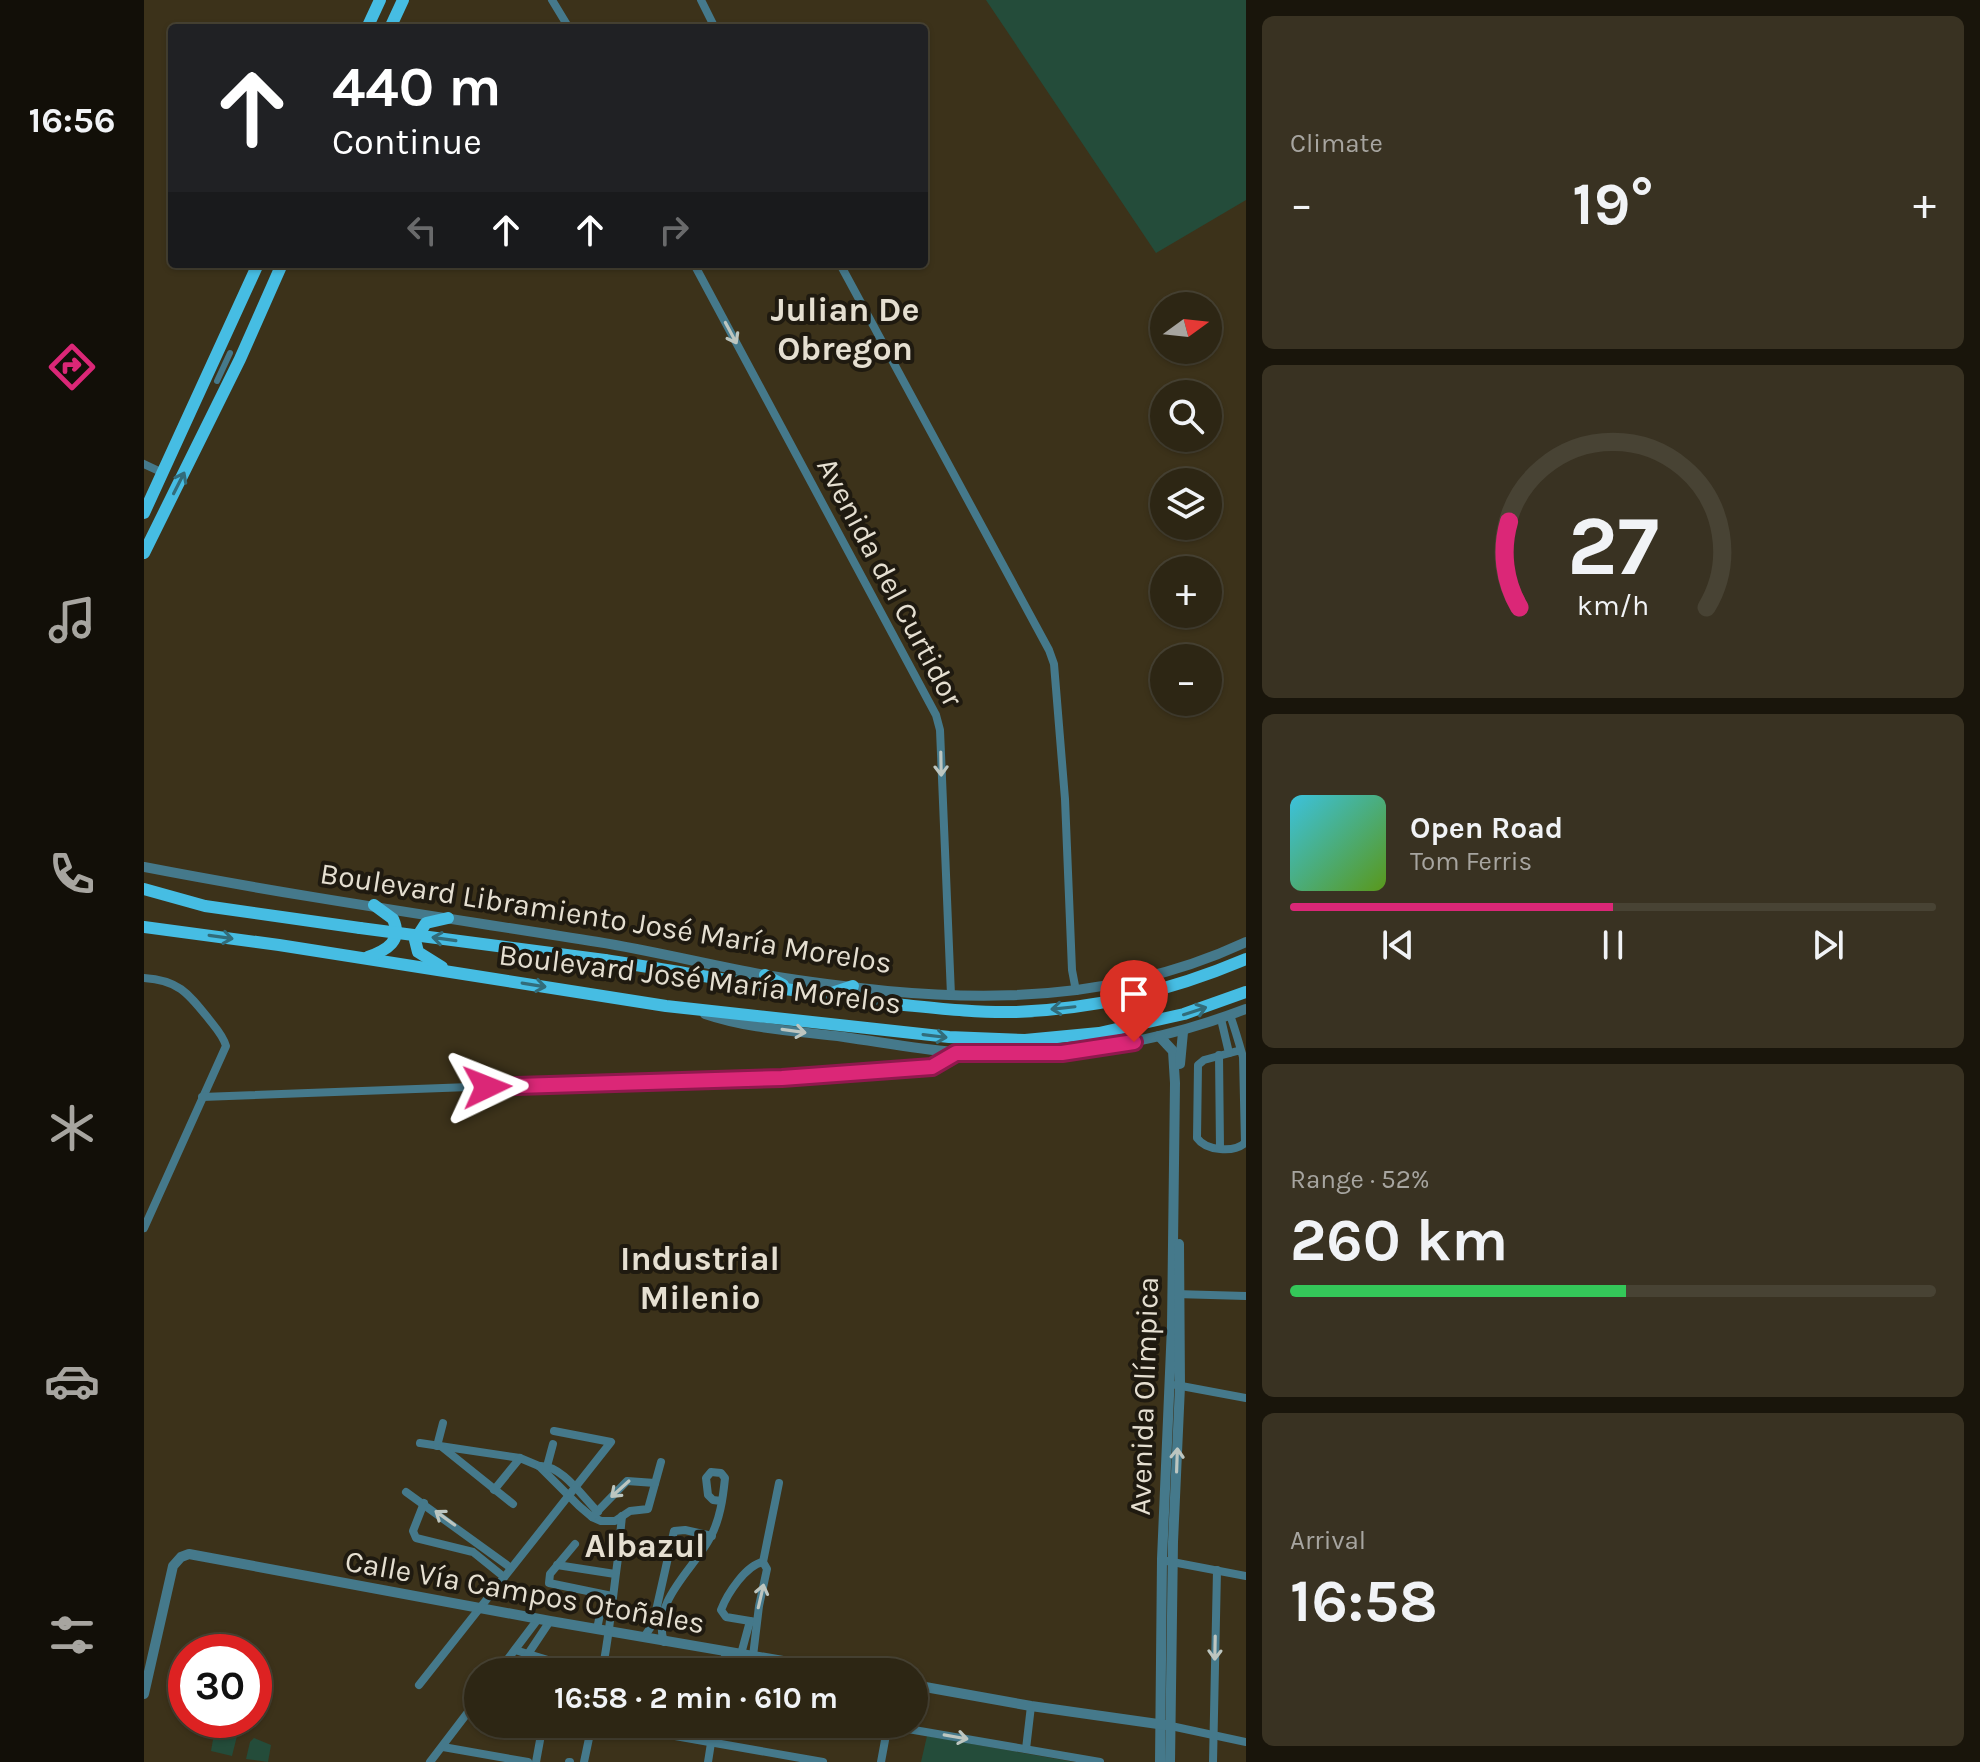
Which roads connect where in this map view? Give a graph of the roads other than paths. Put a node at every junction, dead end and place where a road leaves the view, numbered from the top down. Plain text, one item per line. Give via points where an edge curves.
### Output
1 (380, 0) edge
2 (403, 0) edge
3 (552, 0) edge
4 (701, 0) edge
5 (369, 24) edge
6 (392, 24) edge
7 (567, 24) edge
8 (713, 24) edge
9 (256, 268) edge
10 (280, 268) edge
11 (696, 268) edge
12 (842, 268) edge
13 (230, 353) dead end
14 (217, 381) dead end
15 (144, 464) edge
16 (161, 472) junction
17 (145, 511) edge
18 (164, 511) junction
19 (144, 553) edge
20 (144, 564) edge
21 (144, 867) edge
22 (144, 889) edge
23 (374, 905) junction
24 (448, 918) junction
25 (144, 927) edge
26 (1246, 942) edge
27 (365, 958) junction
28 (1246, 959) edge
29 (451, 972) junction
30 (765, 975) junction
31 (144, 978) edge
32 (853, 986) junction
33 (793, 991) junction
34 (1076, 991) junction
35 (1246, 992) edge
36 (951, 995) junction
37 (826, 996) junction
38 (691, 1009) junction
39 (1246, 1009) edge
40 (1226, 1017) junction
41 (1183, 1032) junction
42 (1159, 1036) junction
43 (1241, 1050) junction
44 (956, 1053) junction
45 (1224, 1054) junction
46 (202, 1097) junction
47 (1246, 1106) edge
48 (1246, 1138) edge
49 (1220, 1148) junction
50 (144, 1228) edge
51 (1176, 1294) junction
52 (1246, 1296) edge
53 (1175, 1384) junction
54 (1246, 1398) edge
55 (443, 1423) dead end
56 (554, 1431) dead end
57 (420, 1443) dead end
58 (553, 1444) dead end
59 (440, 1446) junction
60 (468, 1449) junction
61 (520, 1458) junction
62 (460, 1462) junction
63 (661, 1462) dead end
64 (544, 1468) junction
65 (655, 1483) junction
66 (779, 1483) dead end
67 (494, 1490) junction
68 (406, 1492) dead end
69 (572, 1492) junction
70 (721, 1501) dead end
71 (424, 1503) junction
72 (513, 1504) dead end
73 (595, 1514) junction
74 (622, 1516) junction
75 (470, 1536) junction
76 (712, 1536) junction
77 (575, 1544) dead end
78 (461, 1547) junction
79 (1168, 1561) junction
80 (763, 1562) junction
81 (557, 1565) junction
82 (511, 1568) junction
83 (1217, 1570) junction
84 (615, 1574) junction
85 (664, 1576) junction
86 (1246, 1576) edge
87 (504, 1577) junction
88 (680, 1581) junction
89 (608, 1595) junction
90 (662, 1605) junction
91 (480, 1606) junction
92 (544, 1620) junction
93 (753, 1622) junction
94 (597, 1629) junction
95 (610, 1632) junction
96 (644, 1637) junction
97 (664, 1642) junction
98 (515, 1650) junction
99 (726, 1651) junction
100 (528, 1654) junction
101 (741, 1654) junction
102 (753, 1656) junction
103 (509, 1658) edge
104 (541, 1658) edge
105 (605, 1658) edge
106 (725, 1658) edge
107 (765, 1658) edge
108 (419, 1685) dead end
109 (928, 1688) edge
110 (144, 1694) edge
111 (1031, 1706) junction
112 (464, 1718) edge
113 (1165, 1725) junction
114 (928, 1732) edge
115 (1214, 1734) junction
116 (540, 1738) edge
117 (589, 1738) edge
118 (689, 1738) edge
119 (712, 1738) edge
120 (884, 1738) edge
121 (712, 1742) junction
122 (1246, 1742) edge
123 (443, 1747) junction
124 (1026, 1749) junction
125 (430, 1762) edge
126 (528, 1762) edge
127 (536, 1762) edge
128 (584, 1762) edge
129 (708, 1762) edge
130 (823, 1762) edge
131 (881, 1762) edge
132 (1100, 1762) edge
133 (1160, 1762) edge
134 (1170, 1762) edge
135 (1213, 1762) edge

1 - 5 main road
2 - 6 main road
3 - 7 street
4 - 8 street
9 - 16 main road
18 -> 10 main road
11 -> 36 street, Avenida del Curtidor via 936,715
12 - 34 street via 1054,664
13 - 14 street
15 - 16 street
16 - 17 main road
18 - 19 main road
18 - 20 main road
21 - 23 street, Boulevard Libramiento José María Morelos
33 -> 22 main road, Boulevard José María Morelos, bridge via 205,906
23 - 24 street, Boulevard Libramiento José María Morelos
23 - 27 main road via 393,919 397,936 385,950
24 - 29 main road via 421,927 415,945 422,956
24 - 30 street, Boulevard Libramiento José María Morelos
25 -> 27 main road, Boulevard José María Morelos
26 - 34 street, Boulevard Libramiento José María Morelos via 1162,973
27 - 29 main road, Boulevard José María Morelos
28 -> 37 main road, Boulevard José María Morelos via 1155,991 1047,1010 957,1011
29 -> 38 main road, Boulevard José María Morelos
30 - 32 street, Boulevard Libramiento José María Morelos
30 - 33 main road
31 - 46 street via 164,980 185,991 225,1041
32 - 36 street, Boulevard Libramiento José María Morelos
32 - 37 main road
33 - 37 main road, Boulevard José María Morelos
34 - 36 street, Boulevard Libramiento José María Morelos
38 -> 35 main road, Boulevard José María Morelos via 949,1037 1025,1040 1142,1025
38 -> 44 street via 739,1023
39 - 40 street
40 - 41 street
40 - 43 street
40 - 45 street
41 - 42 street
41 - 51 street, Avenida Olímpica
42 - 44 street via 1062,1053
42 - 51 street, Avenida Olímpica via 1174,1058
43 - 45 street
43 - 47 street
44 - 46 street via 932,1067 782,1078
45 - 49 street
45 - 49 street via 1199,1062 1198,1141
46 - 50 street
47 - 48 street
48 - 49 street via 1239,1148
51 - 52 street
51 - 53 street, Avenida Olímpica
53 - 54 street
53 - 79 street, Avenida Olímpica
55 - 59 street
56 - 69 street via 611,1442
57 - 59 street
58 - 64 street
59 - 60 street
59 - 62 street
60 - 61 street
60 - 62 street
61 - 64 street
61 - 67 street
62 - 67 street
63 - 65 street
64 - 69 street
65 -> 73 street via 627,1481
65 - 74 street via 648,1509
66 - 80 street
67 - 72 street
68 - 71 street
69 - 73 street
69 - 82 street
70 - 76 street
75 -> 71 street
71 - 78 street via 413,1531 416,1538
73 - 74 street via 608,1522
74 - 84 street
75 - 78 street
75 - 82 street
76 - 85 street via 674,1531
76 - 88 street
77 - 81 street
78 - 87 street
79 - 83 street
79 - 113 street, Avenida Olímpica
93 -> 80 street via 767,1569
80 - 93 street via 750,1568 721,1610 726,1617
81 - 84 street
81 - 89 street via 549,1583
82 - 87 street
83 - 86 street
83 -> 115 street
84 - 89 street
85 - 88 street
85 - 90 street
87 - 91 street
88 - 90 street
89 - 94 street
89 - 95 street
90 - 96 street
90 - 97 street
91 - 92 street, Calle Vía Campos Otoñales
91 - 108 street
91 - 110 street, Calle Vía Campos Otoñales via 194,1555 181,1557 173,1566
92 - 94 street, Calle Vía Campos Otoñales
92 - 98 street
92 - 100 street
93 - 101 street
93 - 102 street
94 - 95 street, Calle Vía Campos Otoñales
95 - 96 street, Calle Vía Campos Otoñales
95 - 105 street
96 - 97 street, Calle Vía Campos Otoñales
97 - 99 street, Calle Vía Campos Otoñales
98 - 100 street
98 - 103 street
99 - 101 street, Calle Vía Campos Otoñales
99 - 106 street
100 - 104 street
101 - 102 street, Calle Vía Campos Otoñales
102 - 107 street, Calle Vía Campos Otoñales
109 - 111 street
111 - 113 street
111 - 124 street
112 - 123 street
113 - 115 street
113 - 133 street, Avenida Olímpica
113 - 134 street, Avenida Olímpica
114 -> 124 street
115 - 122 street
115 - 135 street
116 - 127 street
117 - 128 street
118 - 121 street
119 - 121 street
120 - 131 street
121 - 129 street
121 - 130 street
123 - 125 street
123 - 126 street
124 - 132 street

